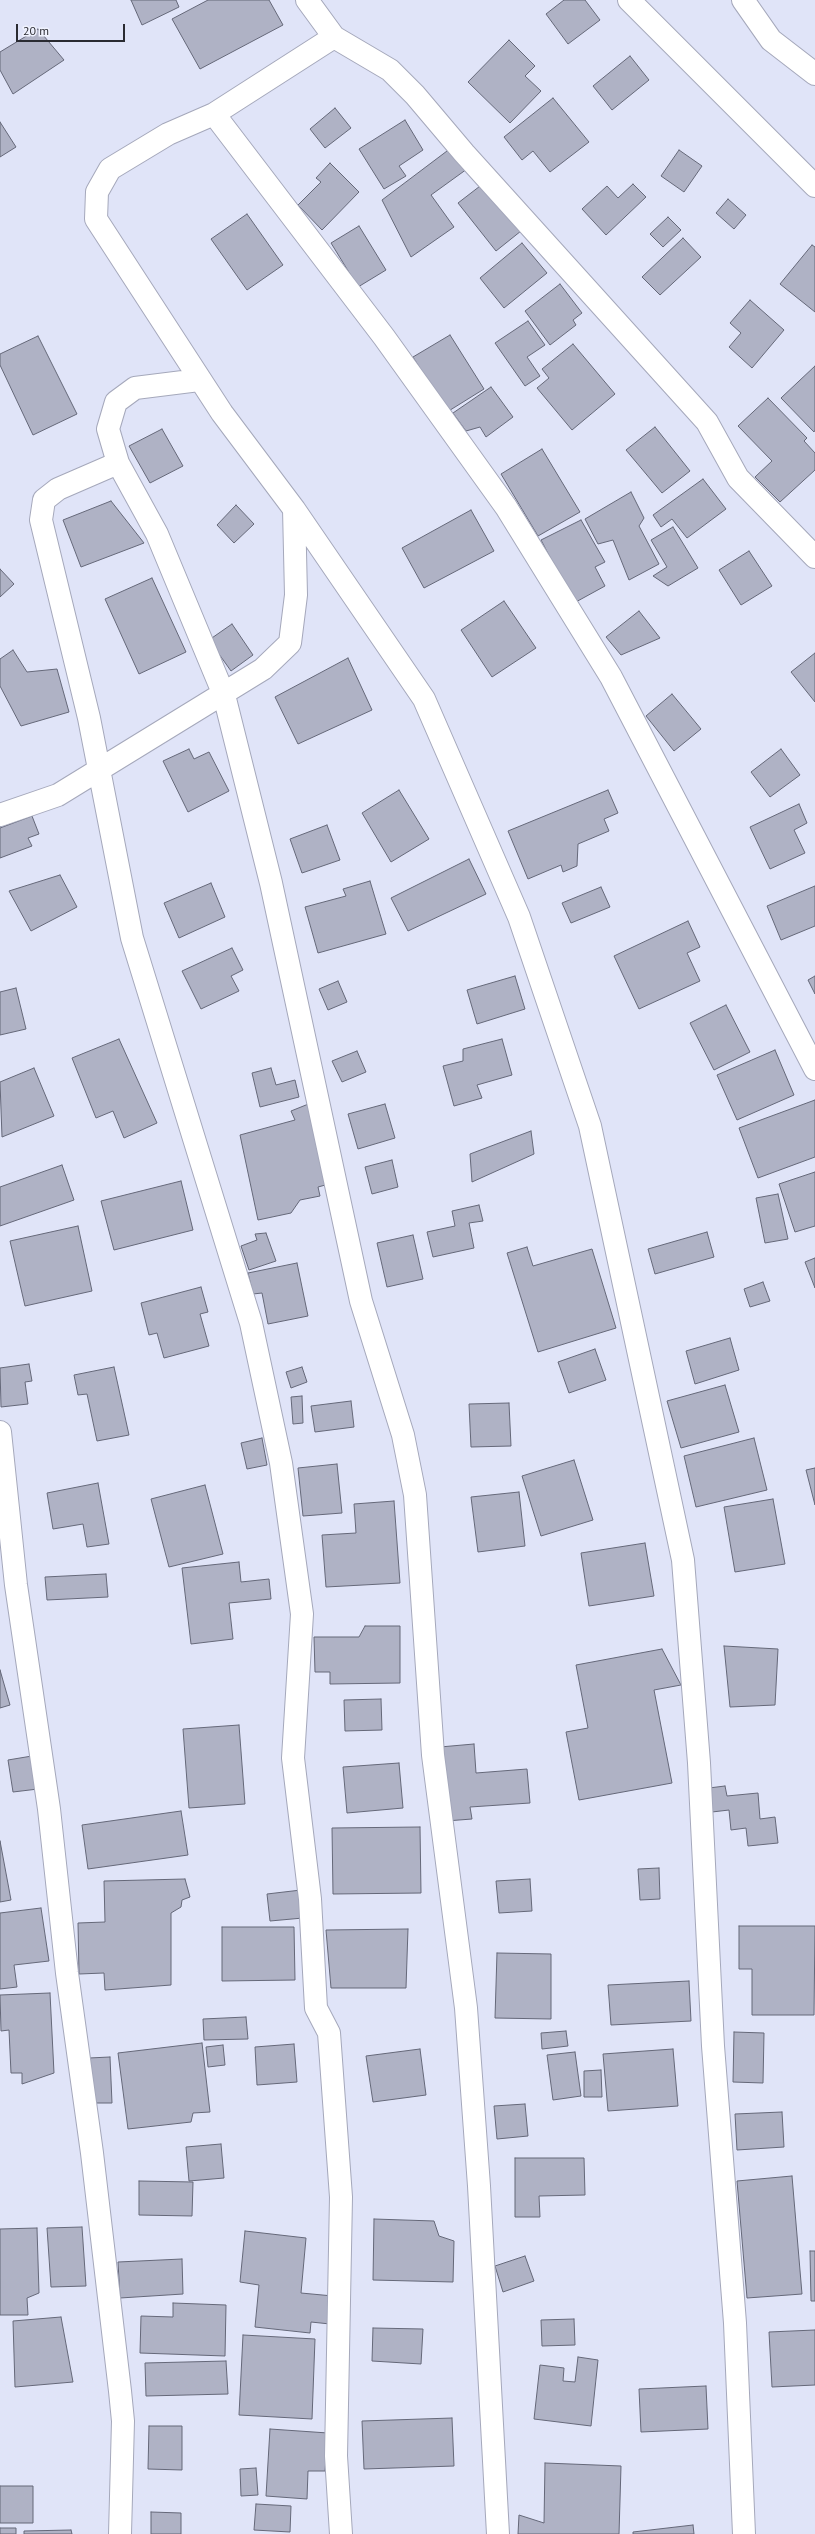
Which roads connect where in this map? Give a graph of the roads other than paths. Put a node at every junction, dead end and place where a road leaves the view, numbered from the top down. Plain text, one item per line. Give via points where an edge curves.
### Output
1 (307, 0) edge
2 (629, 0) edge
3 (743, 0) edge
4 (334, 37) junction
5 (815, 74) edge
6 (214, 114) junction
7 (815, 186) edge
8 (199, 380) junction
9 (118, 463) junction
10 (294, 509) junction
11 (815, 557) edge
12 (224, 695) junction
13 (99, 770) junction
14 (0, 815) edge
15 (815, 1069) edge
16 (0, 1432) edge
17 (120, 2534) edge
18 (341, 2534) edge
19 (498, 2534) edge
20 (744, 2534) edge

1 - 4 street
2 - 7 street
3 - 5 street via 771,40
4 - 6 street
4 - 11 street via 390,70 415,95 464,153 707,422 738,478
6 - 8 street via 168,134 110,168 97,192 96,219
6 - 15 street via 384,337 506,507 611,677
8 - 9 street via 135,388 116,402 108,429
8 - 10 street
9 - 12 street via 157,534
9 - 13 street via 58,489 44,500 41,520 89,718
10 - 12 street via 296,595 290,643 263,669
10 - 20 street via 424,699 519,917 590,1126 683,1560 698,1763 713,2046 735,2323
12 - 13 street
12 - 19 street via 271,883 361,1301 403,1435 415,1495 433,1755 466,2008 479,2186
13 - 14 street via 58,795
13 - 18 street via 132,938 251,1323 281,1463 302,1614 294,1758 310,1899 316,2008 329,2033 341,2196 336,2456
16 - 17 street via 16,1585 48,1801 120,2391 123,2421

